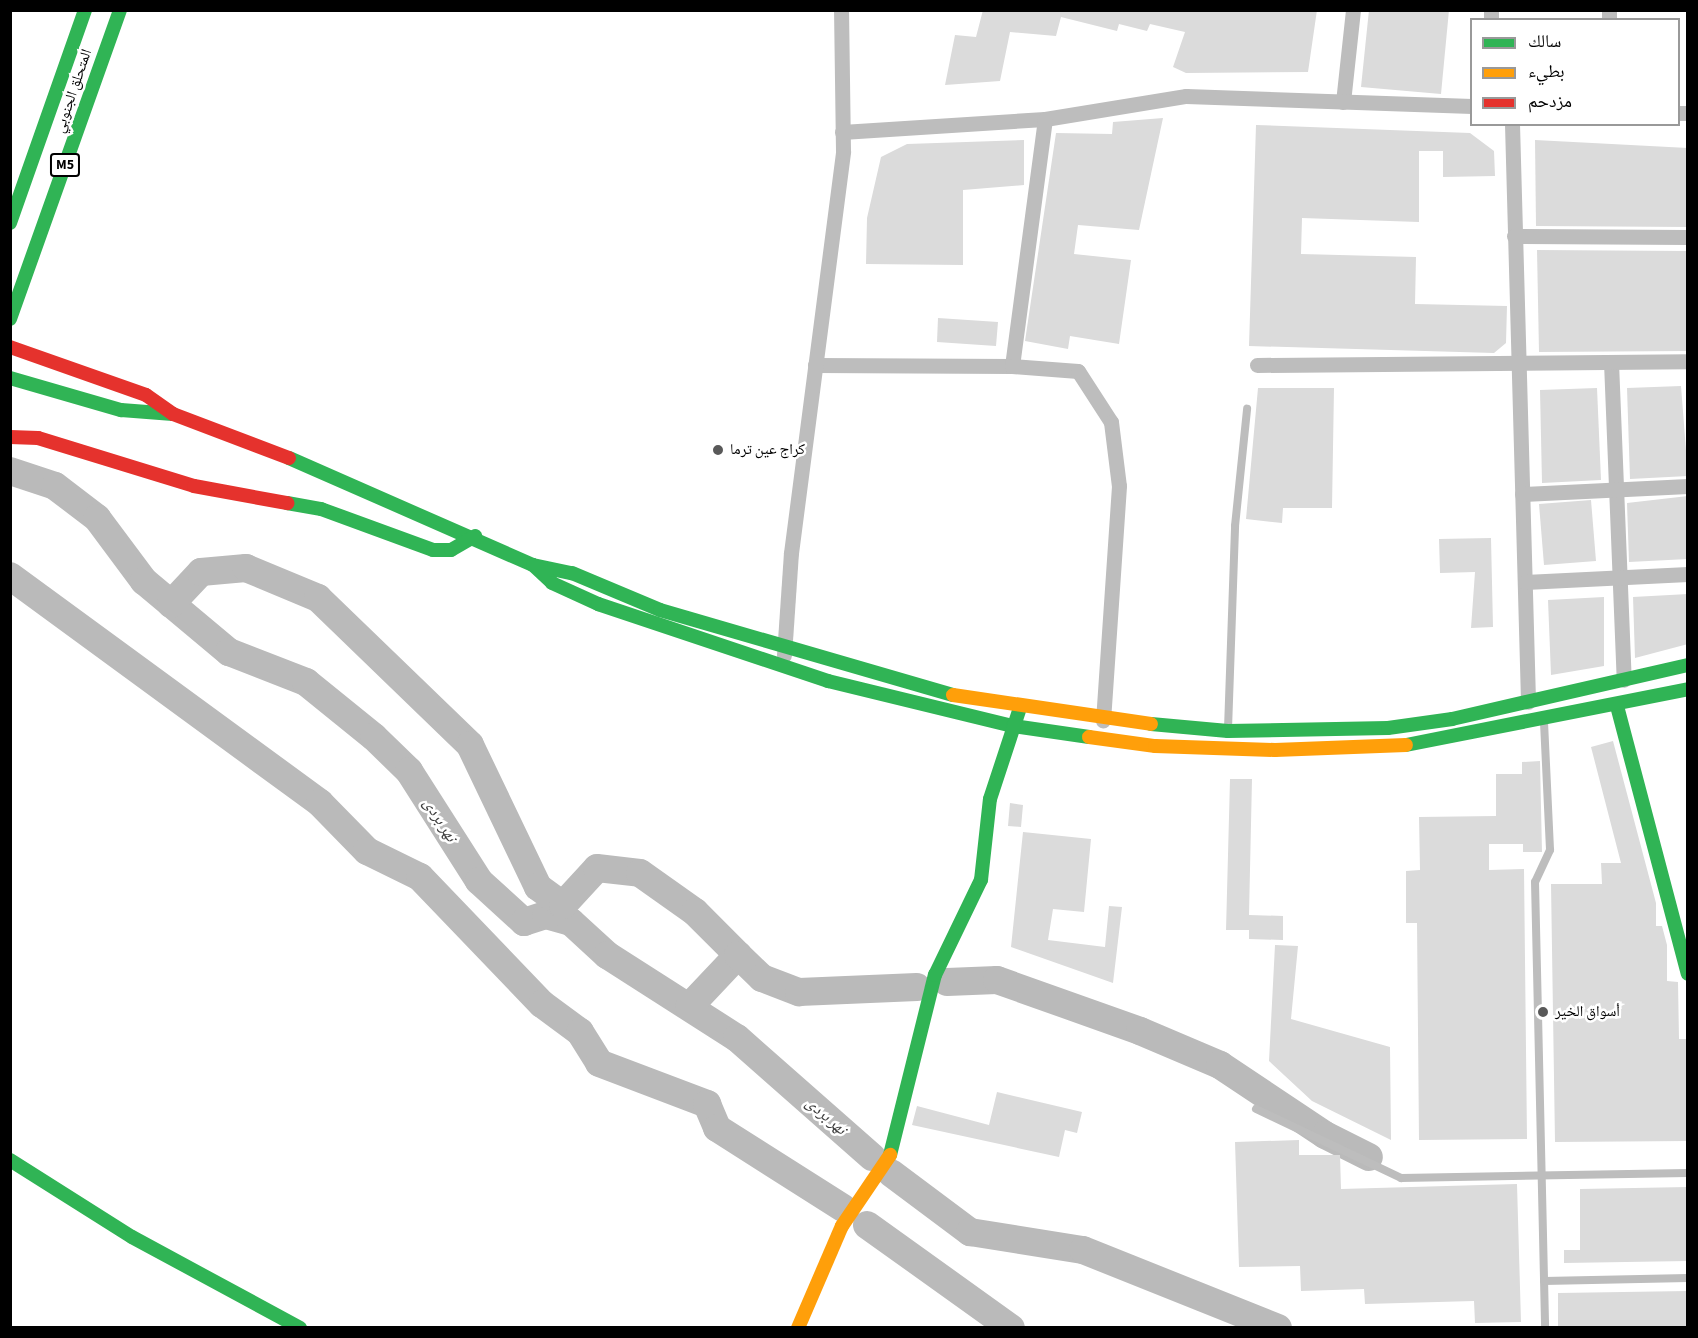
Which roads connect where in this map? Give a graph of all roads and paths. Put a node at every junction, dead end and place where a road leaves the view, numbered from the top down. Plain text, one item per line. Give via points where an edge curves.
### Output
1 (85, 10) edge
2 (120, 10) edge
3 (841, 10) edge
4 (1353, 10) edge
5 (1343, 102) junction
6 (1470, 106) edge
7 (1045, 119) junction
8 (47, 122) junction
9 (1512, 126) edge
10 (842, 132) junction
11 (10, 172) edge
12 (10, 223) edge
13 (1514, 236) junction
14 (1688, 237) edge
15 (10, 319) edge
16 (10, 347) edge
17 (1688, 360) edge
18 (1611, 362) junction
19 (1517, 363) junction
20 (815, 365) junction
21 (1257, 365) dead end
22 (1012, 366) junction
23 (10, 378) edge
24 (1247, 408) dead end
25 (173, 414) junction
26 (10, 437) edge
27 (1688, 486) edge
28 (1615, 490) junction
29 (1522, 494) junction
30 (475, 536) junction
31 (534, 564) junction
32 (1688, 574) edge
33 (1618, 577) junction
34 (1525, 582) junction
35 (785, 647) junction
36 (1688, 665) edge
37 (784, 666) junction
38 (1624, 680) junction
39 (1688, 689) edge
40 (1528, 702) junction
41 (1617, 706) junction
42 (1021, 708) junction
43 (1103, 720) junction
44 (1544, 722) junction
45 (1013, 726) junction
46 (1228, 731) junction
47 (1688, 974) edge
48 (1256, 1109) dead end
49 (10, 1160) edge
50 (1688, 1173) edge
51 (1542, 1175) junction
52 (1688, 1278) edge
53 (1544, 1281) junction
54 (300, 1328) edge
55 (798, 1328) edge
56 (1545, 1328) edge

1 - 8 main road, المتحلق الجنوبي / M5
2 - 15 main road, المتحلق الجنوبي / M5
3 - 10 street
4 - 5 street
5 - 6 street
5 - 7 street via 1186,96
7 - 10 street
7 - 22 street
8 - 11 main road
8 - 12 main road, المتحلق الجنوبي / M5
9 - 13 street
10 - 20 street
13 - 14 street
13 - 19 street
16 - 25 main road via 146,395
17 - 18 street
18 - 19 street
18 - 28 street
19 - 21 street
19 - 29 street
20 - 22 street
20 - 35 street
22 - 43 street via 1078,371 1111,422 1119,486
23 - 25 main road via 137,414
24 - 46 lane via 1235,526
25 - 30 main road via 356,483
26 - 30 main road via 38,438 194,486 321,510 433,550 460,547
27 - 28 street
28 - 29 street
28 - 33 street
29 - 34 street
30 - 31 main road
31 - 35 main road
31 - 37 main road via 552,583 598,604
32 - 33 street
33 - 34 street
33 - 38 street
34 - 40 street
35 - 37 street
35 - 42 main road via 891,681
36 - 38 main road
37 - 45 main road
38 - 40 main road
39 - 41 main road
40 - 46 main road via 1388,728
41 - 44 main road
41 - 47 main road
42 - 43 main road
42 - 45 main road
43 - 46 main road
44 - 45 main road via 1423,744 1275,750 1155,746
44 - 51 lane via 1550,850 1535,882
45 - 55 main road via 990,799 981,880 935,975 893,1150 873,1188 842,1226
48 - 51 lane via 1401,1178
49 - 54 main road via 132,1237
50 - 51 lane
51 - 53 lane
52 - 53 lane
53 - 56 lane

